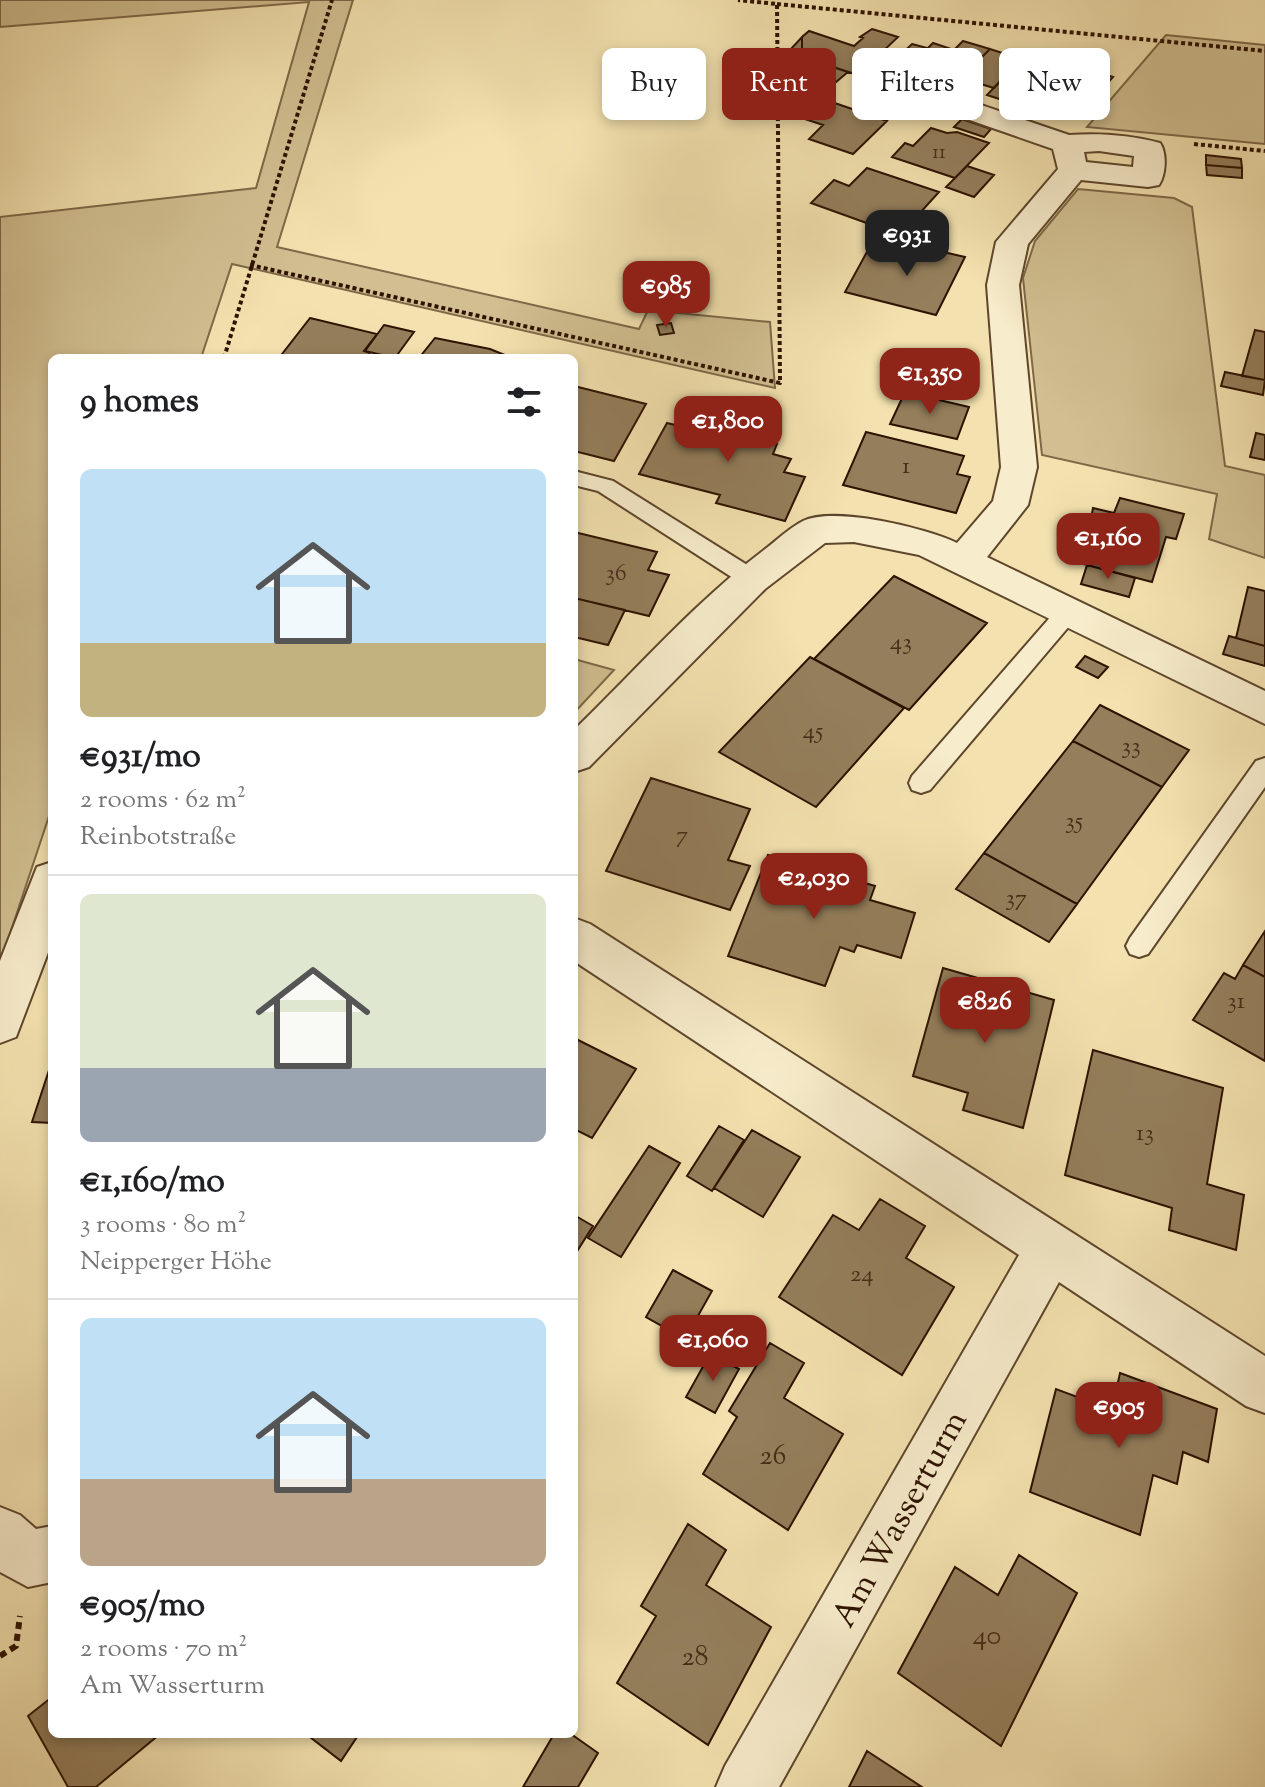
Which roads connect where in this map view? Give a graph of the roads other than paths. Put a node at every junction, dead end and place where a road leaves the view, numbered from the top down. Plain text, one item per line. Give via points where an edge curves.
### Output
1 (981, 120) edge
2 (1149, 149) road end
3 (1070, 157) junction
4 (578, 479) edge
5 (963, 561) junction
6 (752, 579) junction
7 (1068, 612) junction
8 (1265, 709) edge
9 (578, 752) edge
10 (1265, 768) edge
11 (921, 783) dead end
12 (48, 891) edge
13 (578, 943) edge
14 (1139, 946) dead end
15 (0, 1023) edge
16 (1050, 1249) junction
17 (1265, 1387) edge
18 (0, 1535) edge
19 (48, 1555) edge
20 (746, 1787) edge

1 - 3 street
2 - 3 street via 1099,142
3 - 5 street via 1012,242 1003,285 1019,467 1010,505
4 - 6 lane via 605,486
5 - 6 street via 928,544 854,529 816,530
5 - 7 street
6 - 9 street
7 - 8 street
7 - 11 lane
10 - 14 lane
12 - 15 street
13 - 16 street
16 - 17 street
16 - 20 street, Am Wasserturm
18 - 19 street via 28,1559

